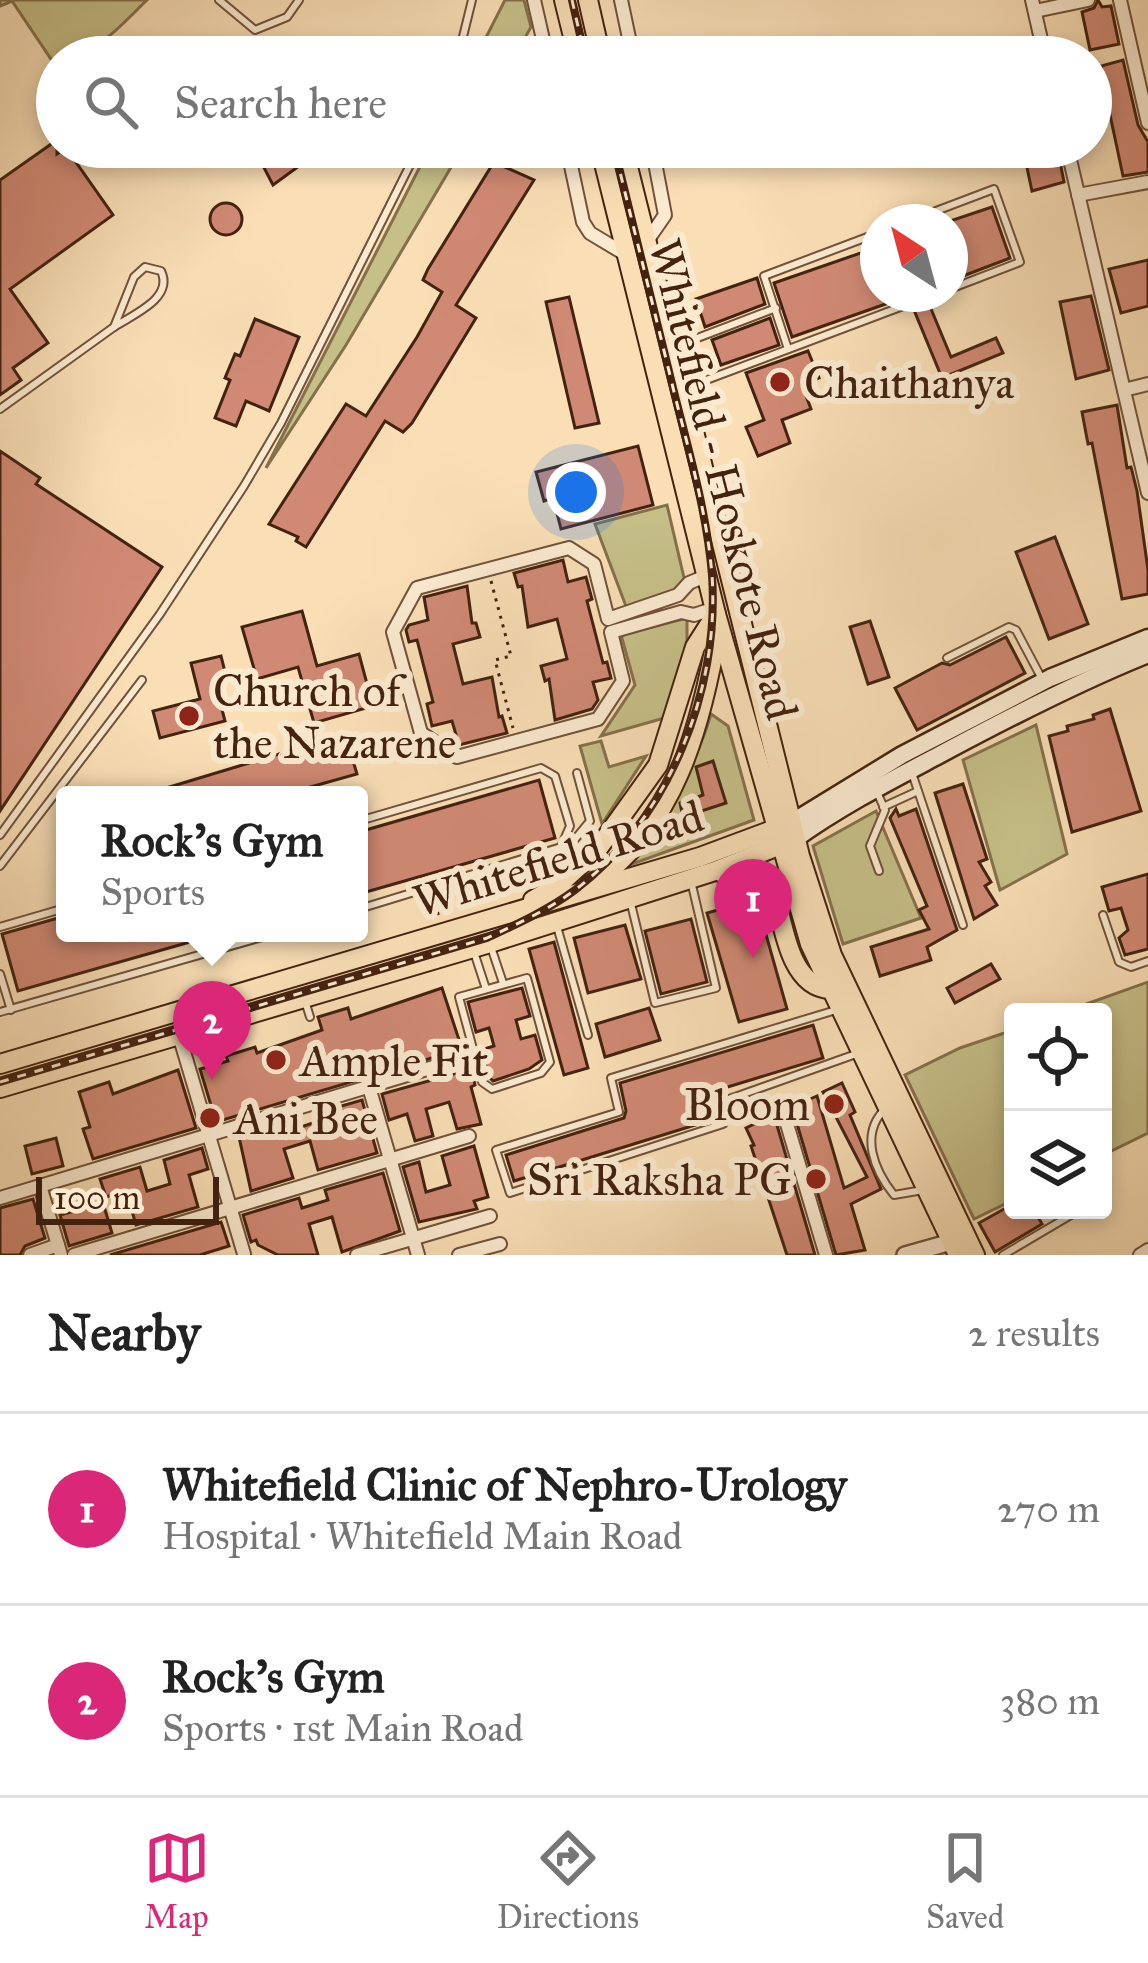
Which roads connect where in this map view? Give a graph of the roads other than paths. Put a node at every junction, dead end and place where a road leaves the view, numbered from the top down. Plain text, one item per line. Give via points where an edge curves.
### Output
1 (219, 0) edge
2 (299, 0) edge
3 (472, 0) edge
4 (535, 0) edge
5 (564, 0) edge
6 (588, 0) edge
7 (621, 0) edge
8 (1088, 0) edge
9 (1120, 0) edge
10 (1033, 5) edge
11 (463, 36) edge
12 (543, 36) edge
13 (573, 36) edge
14 (596, 36) edge
15 (629, 36) edge
16 (1041, 36) edge
17 (1148, 123) edge
18 (408, 168) edge
19 (571, 168) edge
20 (605, 168) edge
21 (628, 168) edge
22 (656, 168) edge
23 (1071, 168) edge
24 (1148, 182) edge
25 (1078, 195) junction
26 (954, 204) edge
27 (860, 240) edge
28 (646, 244) junction
29 (625, 254) junction
30 (968, 282) edge
31 (776, 308) junction
32 (887, 312) edge
33 (114, 327) junction
34 (672, 347) junction
35 (788, 349) junction
36 (1148, 384) edge
37 (682, 389) junction
38 (1124, 389) junction
39 (0, 409) edge
40 (1148, 493) edge
41 (708, 575) junction
42 (678, 595) junction
43 (682, 612) junction
44 (717, 615) junction
45 (609, 625) junction
46 (1148, 638) edge
47 (1148, 654) edge
48 (947, 658) dead end
49 (142, 680) dead end
50 (1043, 682) junction
51 (911, 770) junction
52 (577, 773) dead end
53 (61, 786) edge
54 (876, 789) junction
55 (918, 791) junction
56 (56, 793) edge
57 (883, 807) junction
58 (368, 818) edge
59 (0, 835) edge
60 (785, 835) junction
61 (558, 851) junction
62 (0, 866) edge
63 (715, 871) junction
64 (879, 871) dead end
65 (690, 878) junction
66 (575, 895) junction
67 (629, 897) junction
68 (368, 906) edge
69 (56, 911) edge
70 (508, 915) junction
71 (1103, 915) dead end
72 (556, 921) junction
73 (963, 926) dead end
74 (0, 927) edge
75 (245, 942) edge
76 (481, 945) junction
77 (376, 954) junction
78 (1148, 961) edge
79 (349, 962) junction
80 (0, 974) edge
81 (383, 974) junction
82 (355, 982) junction
83 (503, 983) junction
84 (486, 988) junction
85 (830, 989) junction
86 (304, 998) junction
87 (839, 1009) junction
88 (11, 1010) junction
89 (0, 1012) edge
90 (310, 1017) dead end
91 (178, 1035) junction
92 (588, 1035) dead end
93 (860, 1052) junction
94 (460, 1059) dead end
95 (0, 1064) edge
96 (369, 1087) junction
97 (0, 1088) edge
98 (886, 1108) junction
99 (784, 1114) dead end
100 (209, 1136) junction
101 (469, 1136) dead end
102 (913, 1148) dead end
103 (390, 1159) junction
104 (40, 1186) junction
105 (926, 1189) junction
106 (0, 1198) edge
107 (230, 1208) junction
108 (490, 1216) dead end
109 (1064, 1219) edge
110 (414, 1239) junction
111 (951, 1241) edge
112 (500, 1244) dead end
113 (60, 1250) edge
114 (1148, 1250) edge
115 (248, 1254) edge
116 (30, 1255) edge
117 (74, 1255) edge
118 (357, 1255) edge
119 (418, 1255) edge
120 (459, 1255) edge
121 (826, 1255) edge
122 (905, 1255) edge
123 (975, 1255) edge
124 (1003, 1255) edge
125 (1140, 1255) edge

1 - 2 lane via 255,31 287,17
3 - 11 lane
4 - 12 street
5 - 13 main road
6 - 14 main road
7 - 15 street
8 - 10 street
9 - 17 street
10 - 16 street
18 - 59 lane via 244,486
19 - 29 street via 583,222
20 - 29 main road, Whitefield - Hoskote Road
21 - 28 main road, Whitefield - Hoskote Road
22 - 28 street via 664,215
23 - 25 street
24 - 25 street
25 - 38 street
26 - 30 lane via 994,189 1020,262
27 - 31 lane via 764,276
28 - 34 main road, Whitefield - Hoskote Road
29 - 41 main road, Whitefield - Hoskote Road
31 - 34 lane
31 - 35 lane
32 - 35 lane
33 - 33 lane via 163,292 161,271 136,272
33 - 39 lane
34 - 37 main road, Whitefield - Hoskote Road
35 - 37 lane
36 - 38 street
37 - 60 main road, Whitefield - Hoskote Road
38 - 40 street
41 - 42 street
41 - 44 main road, Whitefield - Hoskote Road
42 - 43 street
42 - 45 street
43 - 44 street
43 - 45 street
44 - 60 main road, Whitefield - Hoskote Road
44 - 66 main road via 705,701 674,786 615,865
44 - 70 main road via 695,647 658,765 597,850
45 - 45 street via 594,564 569,548 417,588 393,632 421,734 457,757 598,719 623,681
46 - 50 main road
47 - 51 main road
48 - 50 lane via 1009,627
49 - 53 lane
50 - 60 main road via 902,755
51 - 54 main road
51 - 55 lane
52 - 61 lane via 590,820
54 - 57 lane
54 - 60 main road
55 - 57 lane
55 - 73 lane
56 - 62 lane
57 - 64 lane via 870,839
58 - 61 lane via 546,769 570,826
60 - 63 main road, Whitefield Road
60 - 66 main road, Whitefield Road
60 - 85 main road via 810,944
60 - 123 main road via 832,955
61 - 68 lane
63 - 65 main road, Whitefield Road
63 - 85 main road via 772,882 800,975
65 - 67 main road, Whitefield Road
65 - 67 lane via 716,988 655,1003
66 - 70 main road, Whitefield Road
67 - 72 main road, Whitefield Road
69 - 74 lane
70 - 77 main road, Whitefield Road
71 - 78 lane via 1119,962
72 - 76 main road, Whitefield Road
72 - 92 lane
75 - 88 lane
76 - 81 main road, Whitefield Road
76 - 83 lane
76 - 84 lane
77 - 79 main road, Whitefield Road
77 - 81 main road
79 - 82 main road
79 - 95 main road, Whitefield Road
80 - 88 lane
81 - 82 main road, Whitefield Road
82 - 86 main road, Whitefield Road
83 - 84 lane
83 - 84 lane via 527,978 550,1062 541,1073 492,1088 482,1082 459,997
85 - 87 main road
86 - 90 lane
86 - 91 main road, Whitefield Road
87 - 93 main road
87 - 93 lane via 610,1078 619,1112 496,1150 509,1193 723,1124 718,1103
88 - 89 lane
91 - 97 main road, Whitefield Road via 132,1056
91 - 100 street
93 - 98 main road
94 - 96 street
96 - 100 street
96 - 103 street
98 - 105 main road
98 - 105 lane via 868,1139 885,1183 894,1195
99 - 121 street
100 - 104 street
100 - 107 street
101 - 103 street
102 - 111 main road
103 - 107 street
103 - 110 street
104 - 106 street
104 - 113 street
105 - 111 main road
107 - 115 street
107 - 117 street
108 - 110 street
109 - 124 lane
110 - 118 street
110 - 119 street
111 - 122 street
112 - 120 street
113 - 116 street
114 - 125 street

